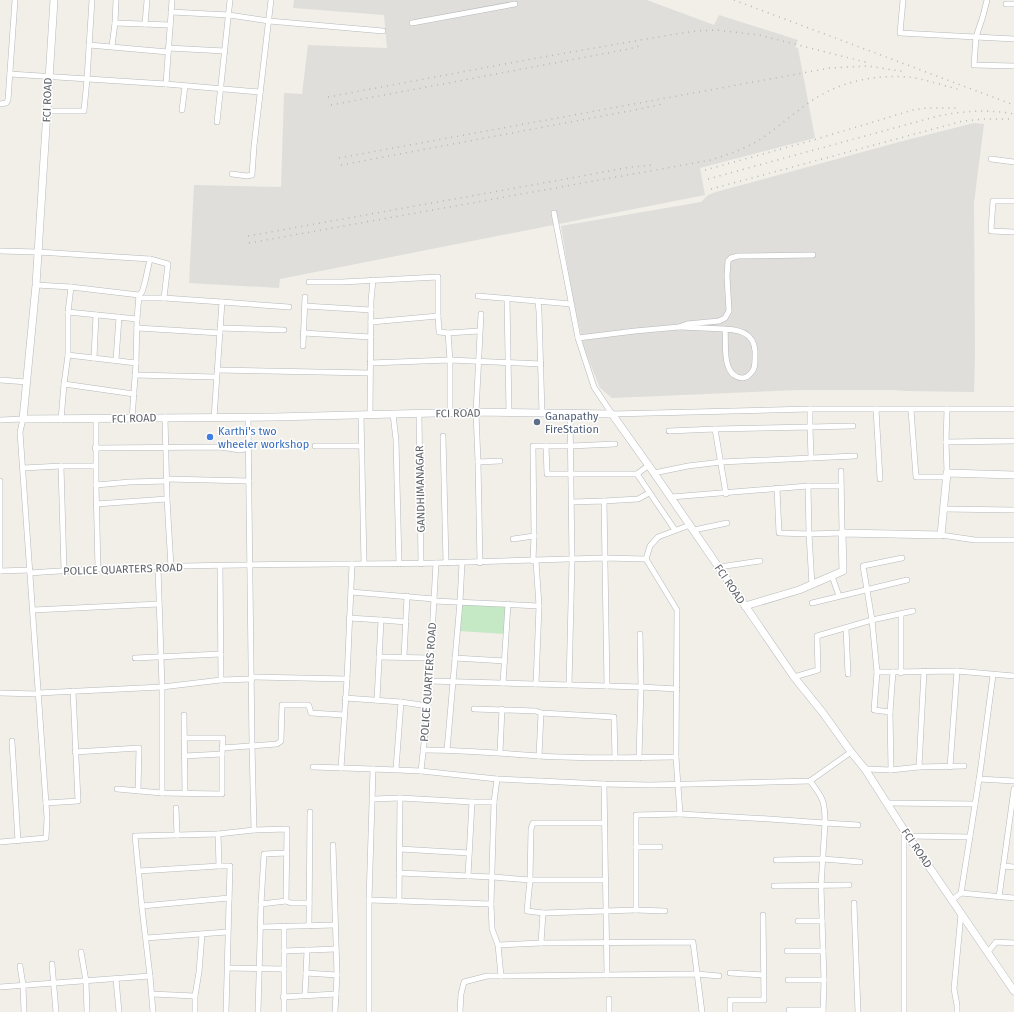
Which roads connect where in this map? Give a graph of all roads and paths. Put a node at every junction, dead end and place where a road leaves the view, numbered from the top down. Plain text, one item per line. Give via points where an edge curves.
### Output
1 (15, 0) edge
2 (54, 0) edge
3 (92, 0) edge
4 (116, 0) edge
5 (148, 0) edge
6 (172, 0) edge
7 (230, 0) edge
8 (271, 0) edge
9 (903, 0) edge
10 (987, 0) edge
11 (515, 4) dead end
12 (1006, 4) dead end
13 (1014, 4) edge
14 (171, 12) junction
15 (229, 15) junction
16 (269, 21) junction
17 (115, 23) junction
18 (412, 23) dead end
19 (146, 24) junction
20 (170, 26) junction
21 (383, 32) dead end
22 (976, 37) junction
23 (1014, 39) edge
24 (89, 45) junction
25 (112, 46) junction
26 (168, 50) junction
27 (225, 51) junction
28 (1014, 66) edge
29 (10, 74) junction
30 (48, 76) junction
31 (87, 79) junction
32 (166, 84) junction
33 (185, 86) junction
34 (221, 88) junction
35 (260, 92) junction
36 (0, 104) edge
37 (182, 110) dead end
38 (48, 111) junction
39 (217, 122) dead end
40 (991, 159) dead end
41 (1014, 162) edge
42 (232, 174) dead end
43 (1014, 201) edge
44 (554, 213) dead end
45 (1014, 232) edge
46 (0, 251) edge
47 (38, 252) junction
48 (813, 255) dead end
49 (150, 259) junction
50 (373, 280) junction
51 (309, 282) dead end
52 (36, 285) junction
53 (71, 287) junction
54 (139, 296) junction
55 (478, 296) dead end
56 (305, 297) dead end
57 (164, 298) junction
58 (507, 298) junction
59 (538, 301) junction
60 (222, 302) junction
61 (571, 304) junction
62 (305, 306) junction
63 (289, 307) dead end
64 (371, 310) junction
65 (68, 312) junction
66 (480, 314) dead end
67 (96, 315) junction
68 (438, 316) junction
69 (119, 317) junction
70 (137, 319) junction
71 (371, 322) junction
72 (679, 327) junction
73 (137, 328) junction
74 (725, 329) junction
75 (220, 330) junction
76 (284, 330) dead end
77 (479, 331) junction
78 (303, 333) junction
79 (448, 333) junction
80 (370, 337) junction
81 (578, 338) junction
82 (303, 346) dead end
83 (68, 354) junction
84 (94, 358) junction
85 (116, 360) junction
86 (450, 360) junction
87 (479, 361) junction
88 (136, 362) junction
89 (370, 363) junction
90 (509, 363) junction
91 (541, 364) junction
92 (217, 370) junction
93 (370, 373) junction
94 (135, 375) junction
95 (216, 377) junction
96 (0, 380) edge
97 (27, 382) junction
98 (64, 384) junction
99 (134, 394) junction
100 (810, 409) junction
101 (876, 409) junction
102 (1014, 409) edge
103 (911, 410) junction
104 (947, 410) junction
105 (476, 412) junction
106 (509, 413) junction
107 (542, 413) junction
108 (393, 414) junction
109 (419, 414) junction
110 (450, 414) junction
111 (570, 414) junction
112 (612, 414) junction
113 (361, 415) junction
114 (370, 415) junction
115 (248, 417) junction
116 (166, 418) junction
117 (214, 418) junction
118 (96, 419) junction
119 (132, 419) junction
120 (0, 420) edge
121 (22, 420) junction
122 (61, 420) junction
123 (853, 426) dead end
124 (810, 427) junction
125 (715, 429) junction
126 (669, 431) dead end
127 (443, 436) dead end
128 (1014, 441) edge
129 (946, 442) junction
130 (615, 444) dead end
131 (315, 446) dead end
132 (361, 446) junction
133 (546, 446) junction
134 (571, 446) junction
135 (95, 448) junction
136 (166, 448) junction
137 (249, 448) junction
138 (855, 456) dead end
139 (811, 458) junction
140 (500, 461) dead end
141 (478, 462) junction
142 (721, 462) junction
143 (61, 466) junction
144 (96, 466) junction
145 (649, 466) junction
146 (23, 468) junction
147 (841, 471) dead end
148 (654, 473) junction
149 (571, 474) junction
150 (637, 474) junction
151 (946, 475) junction
152 (1014, 475) edge
153 (880, 479) dead end
154 (167, 480) junction
155 (0, 481) edge
156 (249, 481) junction
157 (96, 485) junction
158 (808, 486) junction
159 (842, 486) junction
160 (776, 488) junction
161 (649, 493) junction
162 (726, 494) junction
163 (671, 497) junction
164 (167, 499) junction
165 (604, 501) junction
166 (572, 502) junction
167 (96, 504) junction
168 (944, 510) junction
169 (1014, 510) edge
170 (727, 523) dead end
171 (692, 527) junction
172 (675, 530) junction
173 (842, 533) junction
174 (809, 534) junction
175 (942, 535) junction
176 (534, 536) junction
177 (513, 539) dead end
178 (1014, 540) edge
179 (604, 558) junction
180 (902, 558) dead end
181 (646, 559) junction
182 (572, 560) junction
183 (535, 561) junction
184 (760, 561) dead end
185 (436, 563) junction
186 (446, 563) junction
187 (462, 563) junction
188 (480, 563) junction
189 (352, 564) junction
190 (364, 564) junction
191 (399, 564) junction
192 (421, 564) junction
193 (220, 566) junction
194 (250, 566) junction
195 (158, 567) junction
196 (170, 567) junction
197 (719, 567) junction
198 (98, 569) junction
199 (64, 570) junction
200 (0, 571) edge
201 (30, 571) junction
202 (832, 576) junction
203 (907, 580) dead end
204 (812, 585) junction
205 (866, 589) junction
206 (351, 592) junction
207 (407, 596) junction
208 (838, 596) junction
209 (434, 600) junction
210 (460, 602) junction
211 (812, 603) dead end
212 (159, 604) junction
213 (508, 604) junction
214 (538, 606) junction
215 (745, 606) junction
216 (33, 610) junction
217 (913, 611) dead end
218 (901, 614) junction
219 (349, 618) junction
220 (381, 620) junction
221 (872, 620) junction
222 (406, 622) junction
223 (846, 628) junction
224 (640, 634) dead end
225 (221, 654) junction
226 (161, 657) junction
227 (379, 657) junction
228 (404, 657) junction
229 (136, 658) dead end
230 (431, 658) junction
231 (455, 658) junction
232 (505, 661) junction
233 (924, 671) junction
234 (957, 671) junction
235 (876, 672) junction
236 (894, 672) junction
237 (901, 673) junction
238 (848, 674) dead end
239 (993, 675) junction
240 (1014, 676) edge
241 (794, 677) junction
242 (252, 678) junction
243 (347, 679) junction
244 (221, 680) junction
245 (429, 681) junction
246 (453, 681) junction
247 (503, 683) junction
248 (536, 684) junction
249 (569, 685) junction
250 (607, 686) junction
251 (162, 687) junction
252 (641, 687) junction
253 (677, 689) junction
254 (73, 692) junction
255 (0, 693) edge
256 (38, 694) junction
257 (345, 698) junction
258 (378, 700) junction
259 (401, 702) junction
260 (428, 706) junction
261 (474, 709) dead end
262 (502, 709) junction
263 (890, 712) junction
264 (541, 713) junction
265 (184, 715) dead end
266 (344, 715) junction
267 (184, 738) junction
268 (12, 741) dead end
269 (252, 745) junction
270 (423, 750) junction
271 (447, 750) junction
272 (222, 751) junction
273 (75, 752) junction
274 (500, 752) junction
275 (851, 752) junction
276 (184, 756) junction
277 (539, 756) junction
278 (676, 757) junction
279 (615, 758) junction
280 (640, 758) junction
281 (964, 766) dead end
282 (313, 767) dead end
283 (919, 767) junction
284 (950, 767) junction
285 (340, 768) junction
286 (373, 769) junction
287 (396, 769) junction
288 (865, 769) junction
289 (891, 770) junction
290 (421, 771) junction
291 (497, 779) junction
292 (979, 779) junction
293 (810, 781) junction
294 (1014, 781) edge
295 (604, 784) junction
296 (679, 785) junction
297 (117, 789) dead end
298 (1014, 789) edge
299 (138, 791) junction
300 (162, 793) junction
301 (185, 793) junction
302 (400, 798) junction
303 (373, 799) junction
304 (472, 802) junction
305 (494, 802) junction
306 (46, 803) junction
307 (887, 803) junction
308 (975, 804) junction
309 (176, 808) dead end
310 (310, 812) dead end
311 (680, 814) junction
312 (604, 823) junction
313 (825, 823) junction
314 (858, 825) dead end
315 (254, 830) junction
316 (904, 830) junction
317 (1011, 830) edge
318 (218, 834) junction
319 (177, 835) junction
320 (909, 836) junction
321 (970, 837) junction
322 (18, 841) junction
323 (0, 842) edge
324 (333, 845) dead end
325 (636, 847) junction
326 (660, 847) dead end
327 (400, 849) junction
328 (469, 852) junction
329 (287, 853) junction
330 (823, 859) junction
331 (776, 860) dead end
332 (860, 862) dead end
333 (219, 866) junction
334 (1003, 866) junction
335 (1014, 867) edge
336 (139, 871) junction
337 (400, 873) junction
338 (468, 876) junction
339 (493, 877) junction
340 (530, 880) junction
341 (606, 880) junction
342 (850, 885) dead end
343 (774, 886) dead end
344 (821, 886) junction
345 (961, 893) junction
346 (999, 897) junction
347 (229, 898) junction
348 (1014, 898) edge
349 (369, 900) junction
350 (952, 900) junction
351 (286, 901) junction
352 (399, 901) junction
353 (309, 903) junction
354 (854, 903) dead end
355 (261, 904) junction
356 (491, 904) junction
357 (142, 906) junction
358 (636, 910) junction
359 (605, 911) junction
360 (665, 911) dead end
361 (543, 913) junction
362 (961, 914) junction
363 (763, 915) dead end
364 (822, 920) junction
365 (798, 921) dead end
366 (335, 925) junction
367 (284, 926) junction
368 (309, 926) junction
369 (260, 927) junction
370 (228, 932) junction
371 (202, 934) junction
372 (146, 938) junction
373 (1014, 942) edge
374 (498, 944) junction
375 (541, 944) junction
376 (606, 944) junction
377 (336, 949) junction
378 (307, 950) junction
379 (787, 950) dead end
380 (284, 951) junction
381 (823, 951) junction
382 (82, 952) dead end
383 (988, 952) junction
384 (52, 964) dead end
385 (20, 966) dead end
386 (228, 968) junction
387 (259, 969) junction
388 (284, 969) junction
389 (730, 972) dead end
390 (306, 973) junction
391 (697, 974) junction
392 (337, 975) junction
393 (607, 975) junction
394 (764, 975) junction
395 (150, 976) junction
396 (501, 976) junction
397 (719, 976) dead end
398 (116, 978) junction
399 (788, 980) dead end
400 (824, 980) junction
401 (86, 981) junction
402 (54, 983) junction
403 (23, 985) junction
404 (0, 987) edge
405 (1014, 991) edge
406 (152, 994) junction
407 (336, 994) junction
408 (305, 995) junction
409 (195, 996) junction
410 (283, 997) junction
411 (609, 999) dead end
412 (789, 1010) dead end
413 (823, 1011) edge
414 (24, 1012) edge
415 (56, 1012) edge
416 (87, 1012) edge
417 (119, 1012) edge
418 (153, 1012) edge
419 (195, 1012) edge
420 (226, 1012) edge
421 (258, 1012) edge
422 (284, 1012) edge
423 (335, 1012) edge
424 (369, 1012) edge
425 (460, 1012) edge
426 (609, 1012) edge
427 (702, 1012) edge
428 (730, 1012) edge
429 (858, 1012) edge
430 (904, 1012) edge
431 (957, 1012) edge

1 - 29 street
2 - 30 street, FCI ROAD
3 - 24 street
4 - 17 street
5 - 19 street
6 - 14 street
7 - 15 street
8 - 16 street
9 - 22 street via 900,32
10 - 22 street
11 - 18 street
12 - 13 street
14 - 15 street
14 - 20 street
15 - 16 street
15 - 27 street
16 - 21 street
16 - 35 street
17 - 19 street
17 - 25 street
19 - 20 street
20 - 26 street
22 - 23 street
22 - 28 street via 974,65
24 - 25 street
24 - 31 street
25 - 26 street
26 - 27 street
26 - 32 street
27 - 34 street
29 - 30 street
29 - 36 street via 8,100
30 - 31 street
30 - 38 street, FCI ROAD
31 - 32 street
31 - 38 street via 84,111
32 - 33 street
33 - 34 street
33 - 37 street
34 - 35 street
34 - 39 street
35 - 42 street via 252,175
38 - 47 street, FCI ROAD
40 - 41 street
43 - 45 street via 993,201 991,230
44 - 61 street
46 - 47 street
47 - 49 street
47 - 52 street, FCI ROAD
48 - 72 street via 731,258 728,261 727,276 728,315 719,321
49 - 54 street via 146,282
49 - 57 street via 168,264
50 - 51 street
50 - 64 street
50 - 68 street via 438,276
52 - 53 street
52 - 97 street, FCI ROAD
53 - 54 street
53 - 65 street
54 - 57 street
54 - 70 street
55 - 58 street
56 - 62 street
57 - 60 street
58 - 59 street
58 - 90 street
59 - 61 street
59 - 91 street
60 - 63 street
60 - 75 street
61 - 81 street
62 - 64 street
62 - 78 street
64 - 71 street
65 - 67 street
65 - 83 street
66 - 77 street
67 - 69 street
67 - 84 street
68 - 71 street
68 - 79 street via 440,332
69 - 70 street
69 - 85 street
70 - 73 street
71 - 80 street
72 - 74 street
72 - 81 street
73 - 75 street
73 - 88 street
74 - 74 street via 748,334 754,345 755,367 747,377 735,377 727,365
75 - 76 street
75 - 92 street
77 - 79 street
77 - 87 street
78 - 80 street
78 - 82 street
79 - 86 street
80 - 89 street
81 - 112 street via 594,387
83 - 84 street
83 - 98 street
84 - 85 street
85 - 88 street
86 - 87 street
86 - 89 street
86 - 110 street
87 - 90 street
87 - 105 street
88 - 94 street
89 - 93 street
90 - 91 street
90 - 106 street
91 - 107 street
92 - 93 street
92 - 95 street
93 - 114 street
94 - 95 street
94 - 99 street
95 - 117 street
96 - 97 street
97 - 121 street, FCI ROAD
98 - 99 street
98 - 122 street
99 - 119 street
100 - 101 street
100 - 112 street
100 - 124 street
101 - 103 street
101 - 153 street
102 - 104 street
103 - 104 street
103 - 151 street via 916,477
104 - 129 street
105 - 106 street, FCI ROAD
105 - 110 street, FCI ROAD
105 - 141 street
106 - 107 street, FCI ROAD
107 - 111 street, FCI ROAD
108 - 109 street, FCI ROAD
108 - 114 street, FCI ROAD
108 - 191 street
109 - 110 street, FCI ROAD
109 - 192 street, GANDHIMANAGAR
111 - 112 street, FCI ROAD
111 - 134 street
112 - 145 street, FCI ROAD
113 - 114 street, FCI ROAD
113 - 115 street, FCI ROAD
113 - 132 street
115 - 117 street, FCI ROAD
115 - 137 street
116 - 117 street, FCI ROAD
116 - 119 street, FCI ROAD
116 - 136 street
118 - 119 street, FCI ROAD
118 - 122 street, FCI ROAD
118 - 135 street
120 - 121 street
121 - 122 street, FCI ROAD
121 - 146 street via 20,432
123 - 124 street
124 - 125 street
124 - 139 street
125 - 126 street
125 - 142 street
127 - 186 street
128 - 129 street
129 - 151 street
130 - 134 street
131 - 132 street
132 - 190 street
133 - 134 street
133 - 149 street via 547,474
133 - 176 street via 533,446
134 - 149 street
135 - 136 street
135 - 144 street
136 - 137 street
136 - 154 street
137 - 156 street
138 - 139 street
139 - 142 street
140 - 141 street
141 - 188 street
142 - 148 street
142 - 162 street
143 - 144 street
143 - 146 street
143 - 199 street
144 - 157 street
145 - 148 street, FCI ROAD
145 - 150 street
146 - 201 street
147 - 159 street
148 - 163 street, FCI ROAD
149 - 150 street
149 - 166 street
150 - 161 street
151 - 152 street
151 - 168 street
154 - 156 street
154 - 157 street
154 - 164 street
155 - 200 street
156 - 194 street
157 - 167 street
158 - 159 street
158 - 160 street
158 - 174 street
159 - 173 street
160 - 162 street
160 - 174 street via 779,533
161 - 165 street via 638,499
161 - 172 street
162 - 163 street
163 - 171 street, FCI ROAD
164 - 167 street
164 - 196 street
165 - 166 street
165 - 179 street
166 - 182 street
167 - 198 street
168 - 169 street
168 - 175 street
170 - 171 street
171 - 172 street
171 - 197 street, FCI ROAD
172 - 181 street via 658,537 650,546
173 - 174 street
173 - 175 street
173 - 202 street via 843,571
174 - 204 street
175 - 178 street via 975,540
176 - 177 street
176 - 183 street
179 - 181 street
179 - 182 street
179 - 250 street
180 - 205 street via 863,566
181 - 253 street via 677,610
182 - 183 street
182 - 249 street
183 - 188 street
183 - 214 street
184 - 197 street
185 - 186 street
185 - 192 street, POLICE QUARTERS ROAD
185 - 209 street, POLICE QUARTERS ROAD
186 - 187 street
187 - 188 street
187 - 210 street
189 - 190 street, POLICE QUARTERS ROAD
189 - 194 street, POLICE QUARTERS ROAD
189 - 206 street
190 - 191 street, POLICE QUARTERS ROAD
191 - 192 street, POLICE QUARTERS ROAD
193 - 194 street, POLICE QUARTERS ROAD
193 - 196 street, POLICE QUARTERS ROAD
193 - 225 street
194 - 242 street
195 - 196 street, POLICE QUARTERS ROAD
195 - 198 street, POLICE QUARTERS ROAD
195 - 212 street
197 - 215 street, FCI ROAD
198 - 199 street, POLICE QUARTERS ROAD
199 - 201 street, POLICE QUARTERS ROAD
200 - 201 street, POLICE QUARTERS ROAD
201 - 216 street
202 - 204 street
202 - 208 street
203 - 205 street
204 - 215 street
205 - 208 street
205 - 221 street
206 - 207 street
206 - 219 street
207 - 209 street
207 - 222 street
208 - 211 street
209 - 210 street
209 - 230 street, POLICE QUARTERS ROAD
210 - 213 street
210 - 231 street
212 - 216 street
212 - 226 street
213 - 214 street
213 - 232 street
214 - 248 street
215 - 241 street, FCI ROAD
216 - 256 street
217 - 218 street
218 - 221 street
218 - 237 street
219 - 220 street
219 - 243 street
220 - 222 street
220 - 227 street
221 - 223 street
221 - 235 street
222 - 228 street
223 - 238 street
223 - 241 street via 817,636 818,670
224 - 252 street
225 - 226 street
225 - 244 street
226 - 229 street
226 - 251 street
227 - 228 street
227 - 258 street
228 - 230 street
230 - 245 street, POLICE QUARTERS ROAD
231 - 232 street
231 - 246 street
232 - 247 street
233 - 234 street
233 - 237 street
233 - 283 street
234 - 239 street
234 - 284 street
235 - 236 street
235 - 263 street via 874,710
236 - 237 street
236 - 263 street
239 - 240 street
239 - 292 street
241 - 275 street, FCI ROAD
242 - 243 street
242 - 244 street
242 - 269 street
243 - 257 street
244 - 251 street
245 - 246 street
245 - 260 street, POLICE QUARTERS ROAD
246 - 247 street
246 - 271 street
247 - 248 street
248 - 249 street
249 - 250 street
250 - 252 street
251 - 254 street
251 - 300 street
252 - 253 street
252 - 280 street
253 - 278 street
254 - 256 street
254 - 273 street
255 - 256 street
256 - 306 street
257 - 258 street
257 - 266 street
258 - 259 street
259 - 260 street
259 - 287 street
260 - 270 street, POLICE QUARTERS ROAD
261 - 262 street
262 - 264 street
262 - 274 street
263 - 289 street
264 - 277 street
264 - 279 street via 614,717
265 - 267 street
266 - 269 street via 311,713 308,705 282,705 281,741 277,744
266 - 285 street
267 - 272 street via 223,738
267 - 276 street
268 - 322 street
269 - 272 street
269 - 315 street
270 - 271 street
270 - 290 street, POLICE QUARTERS ROAD
271 - 274 street
272 - 276 street
272 - 301 street via 222,794
273 - 299 street via 139,748
273 - 306 street via 78,801
274 - 277 street
275 - 288 street, FCI ROAD
275 - 293 street
276 - 301 street
277 - 279 street
278 - 280 street
278 - 296 street
279 - 280 street
281 - 284 street
282 - 285 street
283 - 284 street
283 - 289 street
285 - 286 street
286 - 287 street
286 - 303 street
287 - 290 street
288 - 289 street
288 - 307 street, FCI ROAD
290 - 291 street
291 - 295 street
291 - 305 street
292 - 294 street
292 - 308 street
293 - 296 street
293 - 313 street via 822,798
295 - 296 street
295 - 312 street
296 - 311 street
297 - 299 street
298 - 317 street
299 - 300 street
300 - 301 street
302 - 303 street
302 - 304 street
302 - 327 street
303 - 349 street
304 - 305 street
304 - 328 street
305 - 339 street
306 - 322 street via 46,838
307 - 308 street
307 - 316 street, FCI ROAD
308 - 321 street
309 - 319 street
310 - 353 street
311 - 313 street
311 - 325 street via 636,816
312 - 340 street via 533,823
312 - 341 street
313 - 314 street
313 - 330 street
315 - 318 street
315 - 329 street via 287,829
316 - 320 street, FCI ROAD
316 - 430 street
317 - 334 street
318 - 319 street
318 - 333 street
319 - 336 street via 136,836
320 - 321 street
320 - 350 street, FCI ROAD
321 - 345 street
322 - 323 street
324 - 366 street
325 - 326 street
325 - 358 street
327 - 328 street
327 - 337 street
328 - 338 street
329 - 351 street
329 - 355 street via 264,854
330 - 331 street
330 - 332 street
330 - 344 street
333 - 336 street
333 - 347 street via 230,866
334 - 335 street
334 - 346 street
336 - 357 street
337 - 338 street
337 - 352 street
338 - 339 street
339 - 340 street
339 - 356 street
340 - 341 street
340 - 361 street via 527,911
341 - 359 street
342 - 344 street
343 - 344 street
344 - 364 street
345 - 346 street
345 - 350 street
346 - 348 street
347 - 357 street
347 - 370 street
349 - 352 street
349 - 424 street
350 - 362 street, FCI ROAD
351 - 353 street
351 - 355 street
352 - 356 street
353 - 368 street
354 - 429 street
355 - 369 street
356 - 374 street via 492,929
357 - 372 street
358 - 359 street
358 - 360 street
359 - 361 street
359 - 376 street
361 - 375 street
362 - 383 street, FCI ROAD
362 - 431 street via 954,989
363 - 394 street
364 - 365 street
364 - 381 street
366 - 368 street
366 - 377 street
367 - 368 street
367 - 369 street
367 - 380 street
369 - 387 street
370 - 371 street
370 - 386 street
371 - 372 street
371 - 409 street
372 - 395 street
373 - 383 street via 996,942
374 - 375 street
374 - 396 street
375 - 376 street
376 - 391 street via 693,942
376 - 393 street
377 - 378 street
377 - 392 street
378 - 380 street
378 - 390 street
379 - 381 street
380 - 388 street
381 - 400 street
382 - 401 street
383 - 405 street, FCI ROAD
384 - 402 street
385 - 403 street
386 - 387 street
386 - 420 street
387 - 388 street
387 - 421 street
388 - 410 street
389 - 394 street
390 - 392 street
390 - 408 street
391 - 393 street
391 - 397 street
391 - 427 street
392 - 407 street
393 - 396 street
394 - 428 street via 764,1000 730,1000
395 - 398 street
395 - 406 street
396 - 425 street via 487,976 464,982
398 - 401 street
398 - 417 street
399 - 400 street
400 - 413 street
401 - 402 street
401 - 416 street
402 - 403 street
402 - 415 street
403 - 404 street
403 - 414 street
406 - 409 street
406 - 418 street
407 - 408 street
407 - 423 street
408 - 410 street
409 - 419 street
410 - 422 street
411 - 426 street
412 - 413 street

